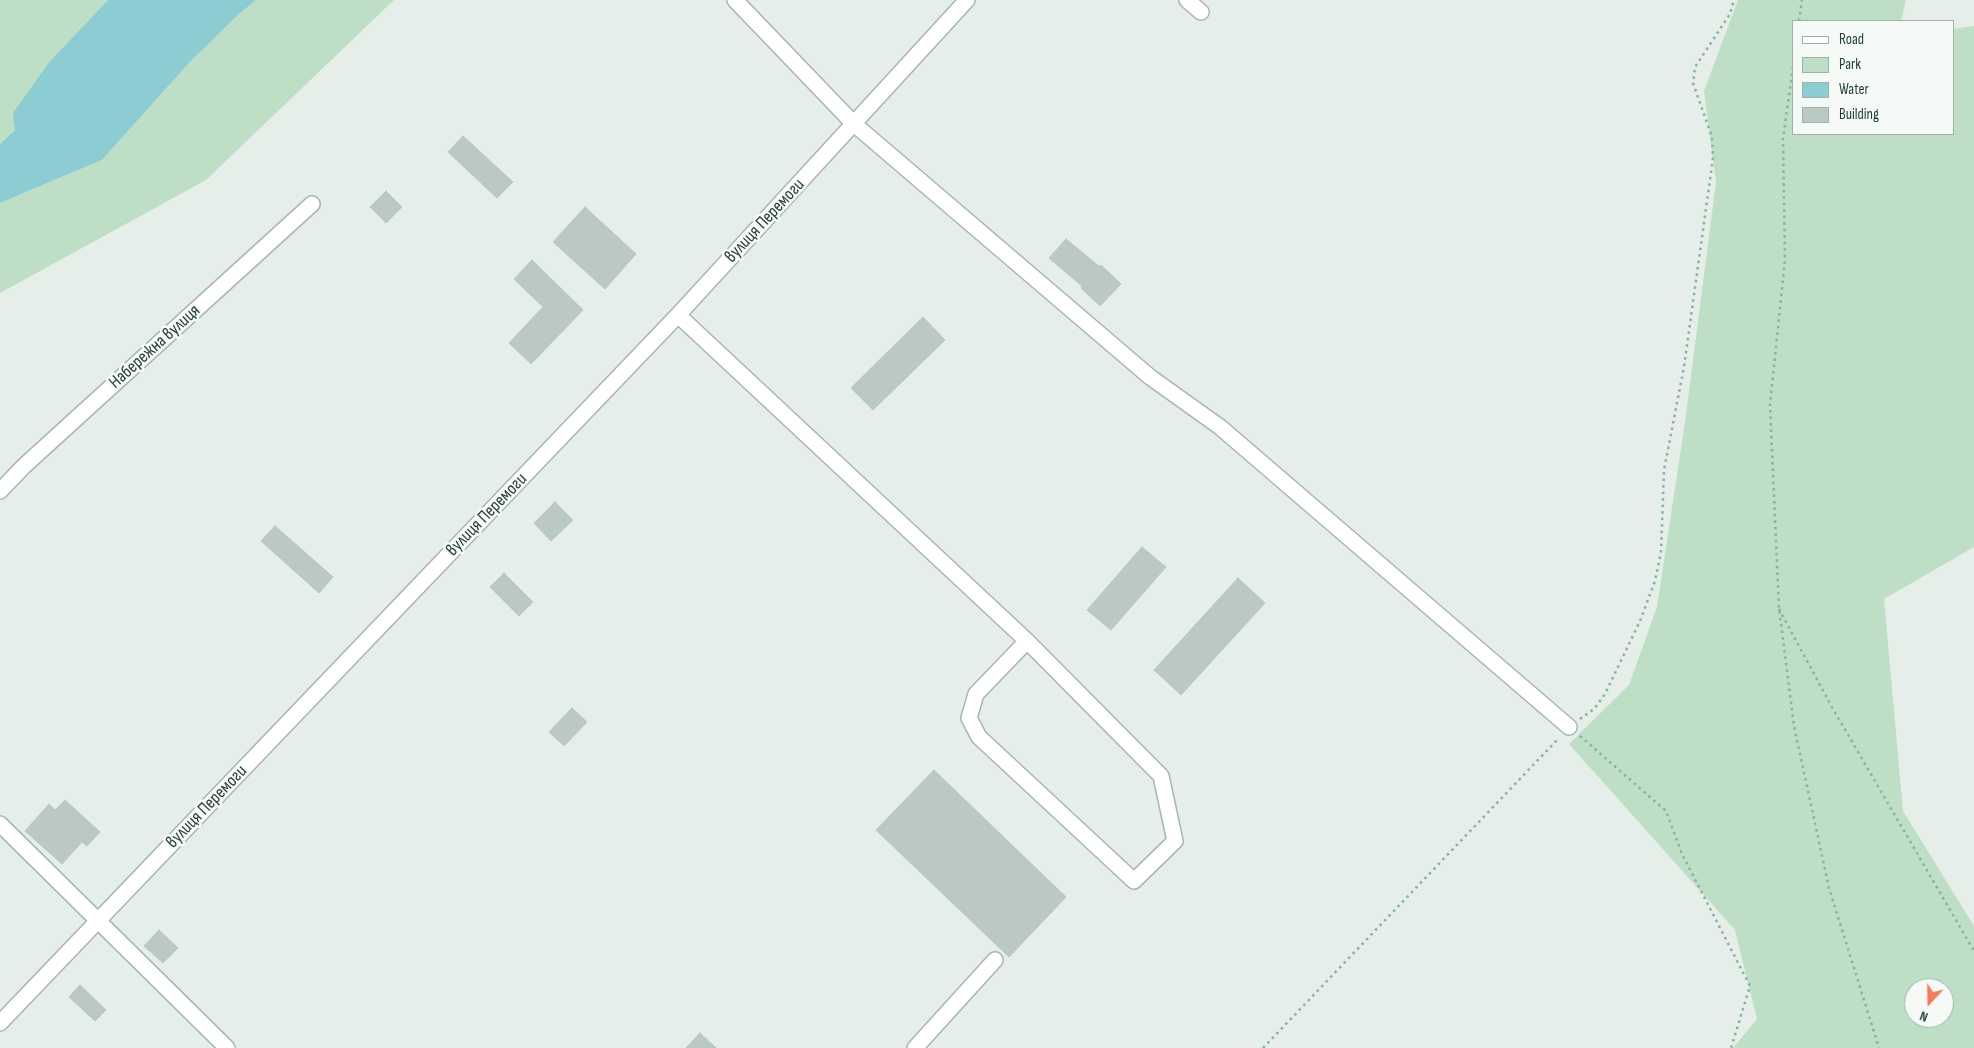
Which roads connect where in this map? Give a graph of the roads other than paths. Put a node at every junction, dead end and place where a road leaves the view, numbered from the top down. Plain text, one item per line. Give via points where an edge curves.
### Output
1 (735, 0) edge
2 (967, 0) edge
3 (1187, 0) edge
4 (1201, 12) dead end
5 (854, 124) junction
6 (312, 204) dead end
7 (678, 315) junction
8 (0, 491) edge
9 (1027, 641) junction
10 (1569, 727) road end
11 (0, 824) edge
12 (99, 920) junction
13 (994, 960) dead end
14 (0, 1023) edge
15 (227, 1048) edge
16 (915, 1048) edge

1 - 5 street
2 - 5 street, вулиця Перемоги
3 - 4 street
5 - 7 street, вулиця Перемоги
5 - 10 street via 1150,377 1220,427
6 - 8 street, Набережна вулиця
7 - 9 street
7 - 12 street, вулиця Перемоги
9 - 9 street via 1161,776 1176,841 1134,881 979,737 969,718 976,694
11 - 12 street
12 - 14 street, вулиця Перемоги
12 - 15 street
13 - 16 street

